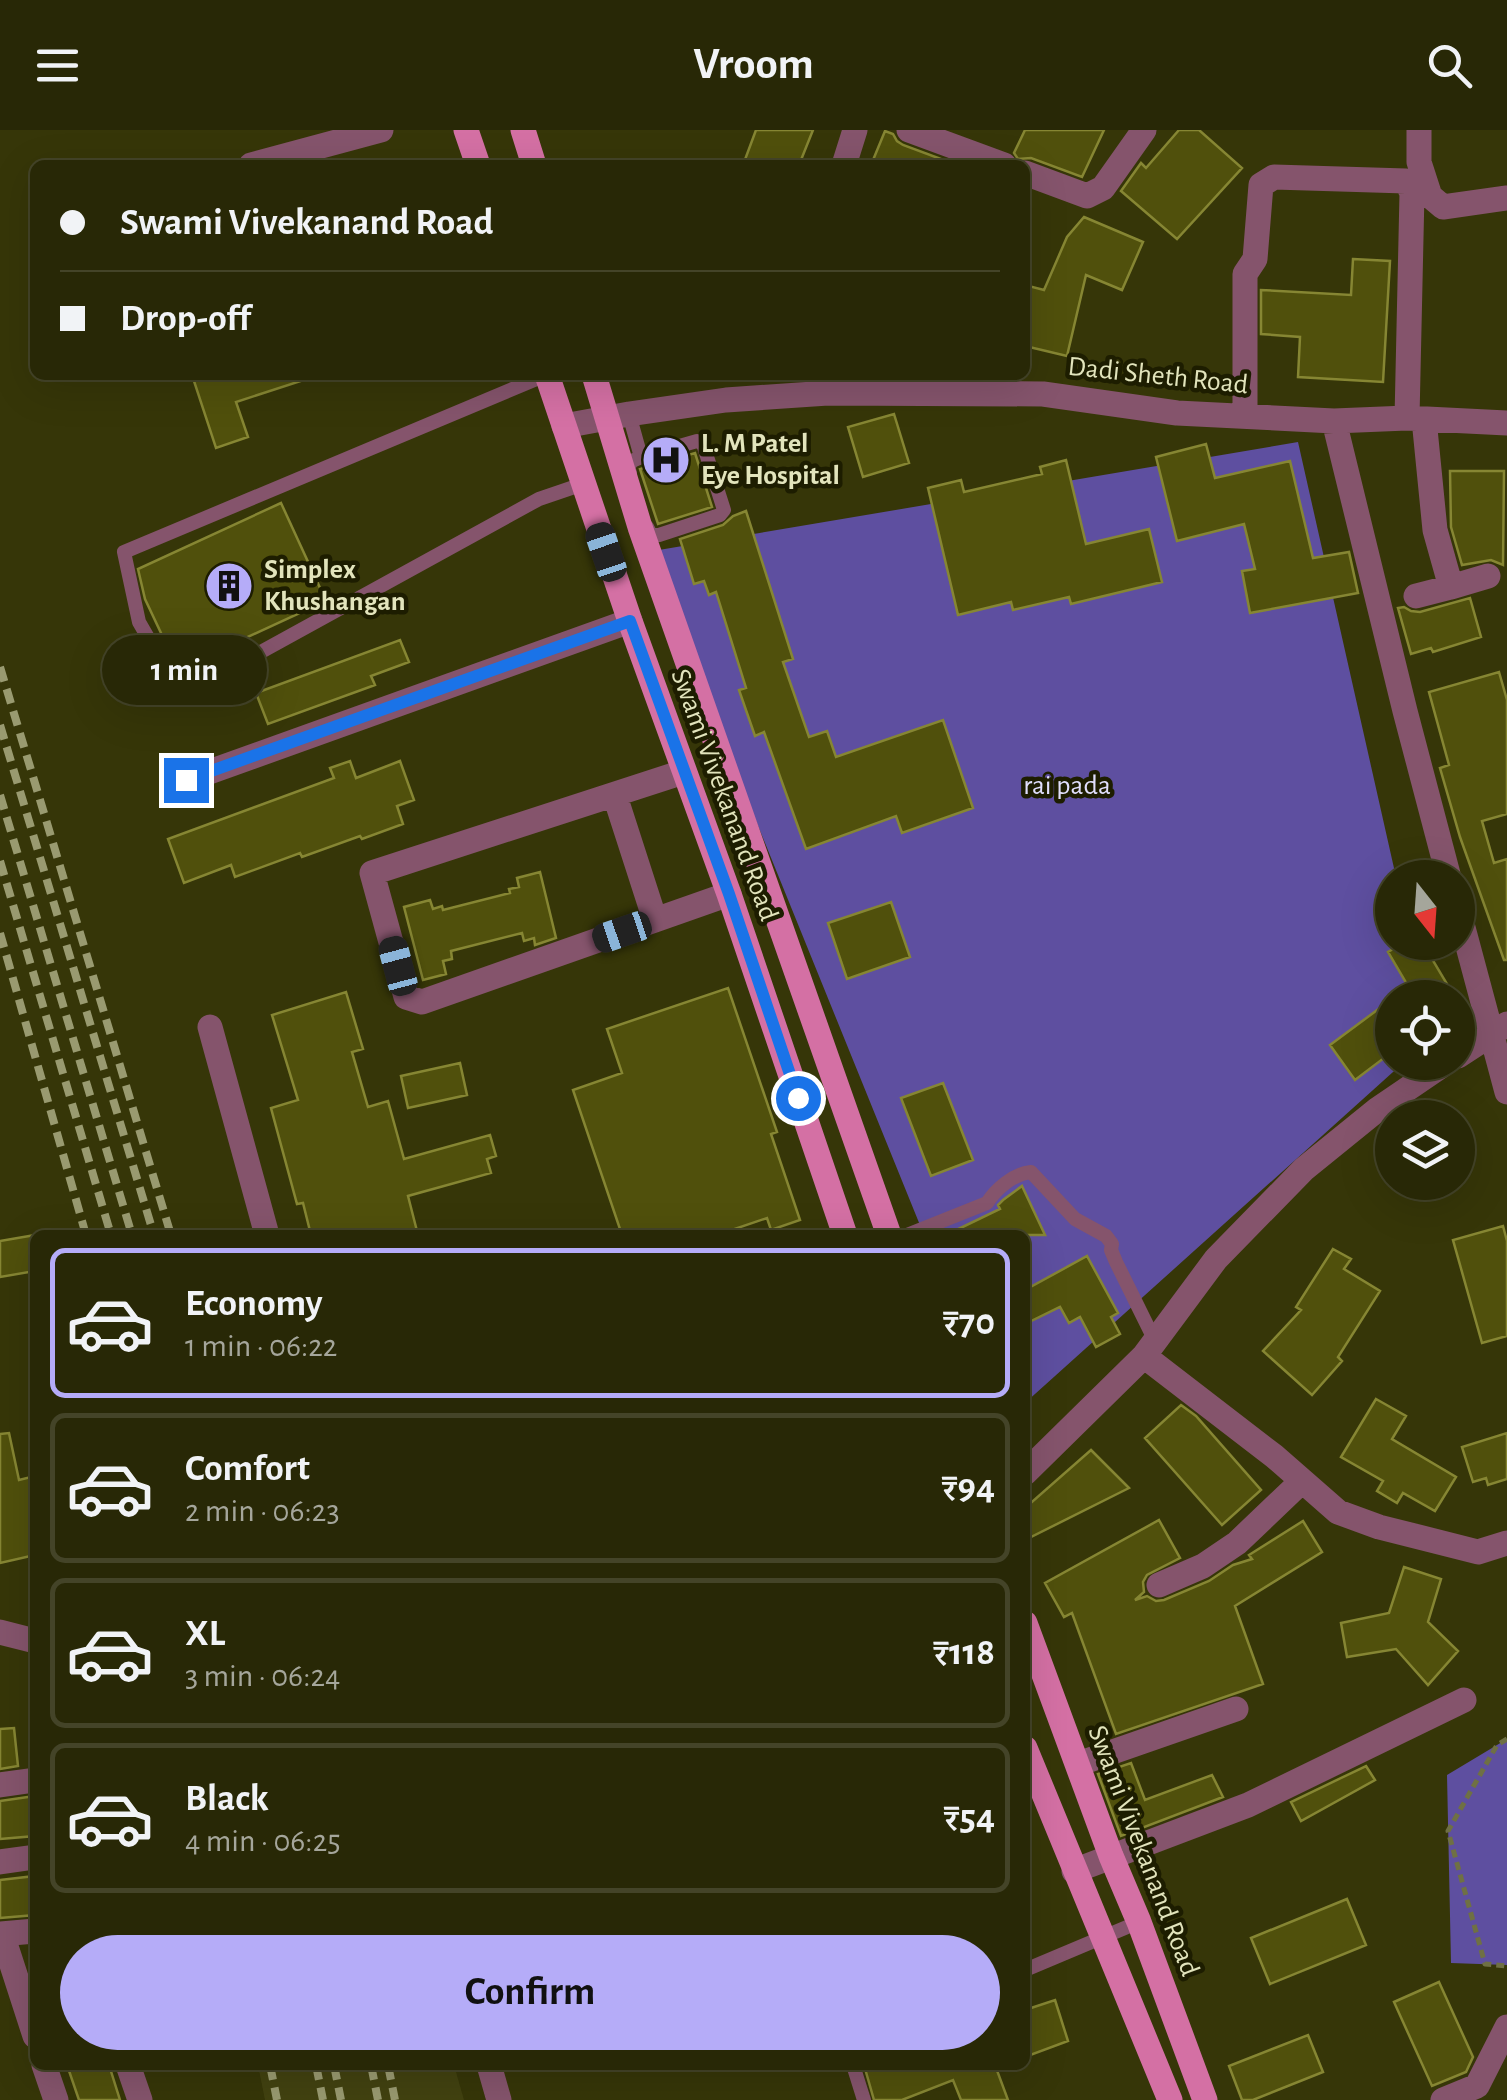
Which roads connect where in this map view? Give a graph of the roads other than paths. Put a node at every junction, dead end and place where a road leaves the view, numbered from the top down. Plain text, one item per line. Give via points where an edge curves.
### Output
1 (380, 130) edge
2 (466, 130) edge
3 (524, 130) edge
4 (855, 130) edge
5 (909, 130) edge
6 (1144, 130) edge
7 (1419, 130) edge
8 (270, 160) edge
9 (476, 160) edge
10 (533, 160) edge
11 (846, 160) edge
12 (990, 160) edge
13 (1030, 175) edge
14 (1507, 198) edge
15 (534, 380) edge
16 (548, 380) edge
17 (597, 380) edge
18 (828, 384) edge
19 (618, 416) junction
20 (1245, 416) junction
21 (1416, 419) junction
22 (1334, 421) junction
23 (1507, 423) edge
24 (564, 426) junction
25 (641, 457) junction
26 (583, 484) junction
27 (643, 526) junction
28 (1488, 576) dead end
29 (1451, 587) junction
30 (1416, 596) dead end
31 (630, 621) junction
32 (683, 772) junction
33 (186, 780) dead end
34 (615, 796) junction
35 (1444, 860) edge
36 (729, 894) junction
37 (655, 920) junction
38 (1475, 959) edge
39 (210, 1026) dead end
40 (1499, 1029) edge
41 (1475, 1045) edge
42 (1421, 1080) edge
43 (1507, 1092) edge
44 (267, 1230) edge
45 (843, 1230) edge
46 (887, 1230) edge
47 (920, 1230) edge
48 (1149, 1348) junction
49 (1030, 1468) edge
50 (1302, 1481) junction
51 (1507, 1542) edge
52 (1159, 1586) dead end
53 (0, 1632) edge
54 (1030, 1635) edge
55 (30, 1639) edge
56 (1464, 1700) dead end
57 (1236, 1709) dead end
58 (1030, 1761) edge
59 (1078, 1764) junction
60 (30, 1781) edge
61 (0, 1785) edge
62 (1111, 1856) junction
63 (30, 1858) edge
64 (0, 1862) edge
65 (1074, 1871) junction
66 (1139, 1922) junction
67 (30, 1931) edge
68 (1, 1934) edge
69 (1102, 1938) junction
70 (1030, 1968) edge
71 (30, 2021) edge
72 (1507, 2026) edge
73 (46, 2070) edge
74 (130, 2070) edge
75 (490, 2070) edge
76 (855, 2070) edge
77 (56, 2100) edge
78 (140, 2100) edge
79 (499, 2100) edge
80 (864, 2100) edge
81 (1170, 2100) edge
82 (1205, 2100) edge
83 (1443, 2100) edge

1 - 8 street
2 - 9 main road
3 - 10 main road
4 - 11 street
5 - 12 street
6 - 13 street via 1103,188 1087,196
7 - 14 street via 1419,162 1430,196 1442,207
15 - 26 lane via 124,552 139,622 170,676 188,692 539,499
16 - 24 main road, Swami Vivekanand Road
17 - 19 main road, Swami Vivekanand Road
18 - 19 street, Dadi Sheth Road
18 - 20 street, Dadi Sheth Road via 1043,394
19 - 24 street, Dadi Sheth Road
19 - 25 lane
19 - 27 main road, Swami Vivekanand Road
20 - 21 street via 1245,274 1255,259 1261,185 1274,178 1406,180 1412,193
20 - 22 street, Dadi Sheth Road
21 - 22 street, Dadi Sheth Road
21 - 23 street, Dadi Sheth Road
21 - 29 street
22 - 35 street
24 - 26 main road, Swami Vivekanand Road
25 - 27 lane via 628,467
25 - 27 lane via 703,444 724,510 659,535 650,536
26 - 31 main road, Swami Vivekanand Road
27 - 46 main road, Swami Vivekanand Road
28 - 29 street
29 - 30 street
31 - 32 main road, Swami Vivekanand Road
31 - 33 street
32 - 34 street
32 - 36 main road, Swami Vivekanand Road
34 - 37 street
34 - 37 street via 372,873 406,996 422,1002
36 - 37 street
36 - 45 main road, Swami Vivekanand Road
38 - 40 street
39 - 44 street
40 - 41 street
40 - 43 street
42 - 48 street via 1304,1169 1216,1259
47 - 48 lane via 987,1203 1030,1172 1075,1219 1112,1244
48 - 49 street
48 - 50 street
50 - 51 street via 1338,1512 1378,1528 1478,1552
50 - 52 street via 1237,1543
53 - 55 street
54 - 59 main road, Swami Vivekanand Road
56 - 62 street via 1248,1805
57 - 59 street
58 - 65 main road
59 - 62 main road, Swami Vivekanand Road
60 - 61 street
62 - 65 street
62 - 66 main road, Swami Vivekanand Road
63 - 64 street
65 - 69 main road
66 - 69 lane
66 - 82 main road, Swami Vivekanand Road
67 - 68 street
68 - 71 street
69 - 70 lane
69 - 81 main road
72 - 83 street via 1477,2086
73 - 77 street
74 - 78 street
75 - 79 street
76 - 80 lane

